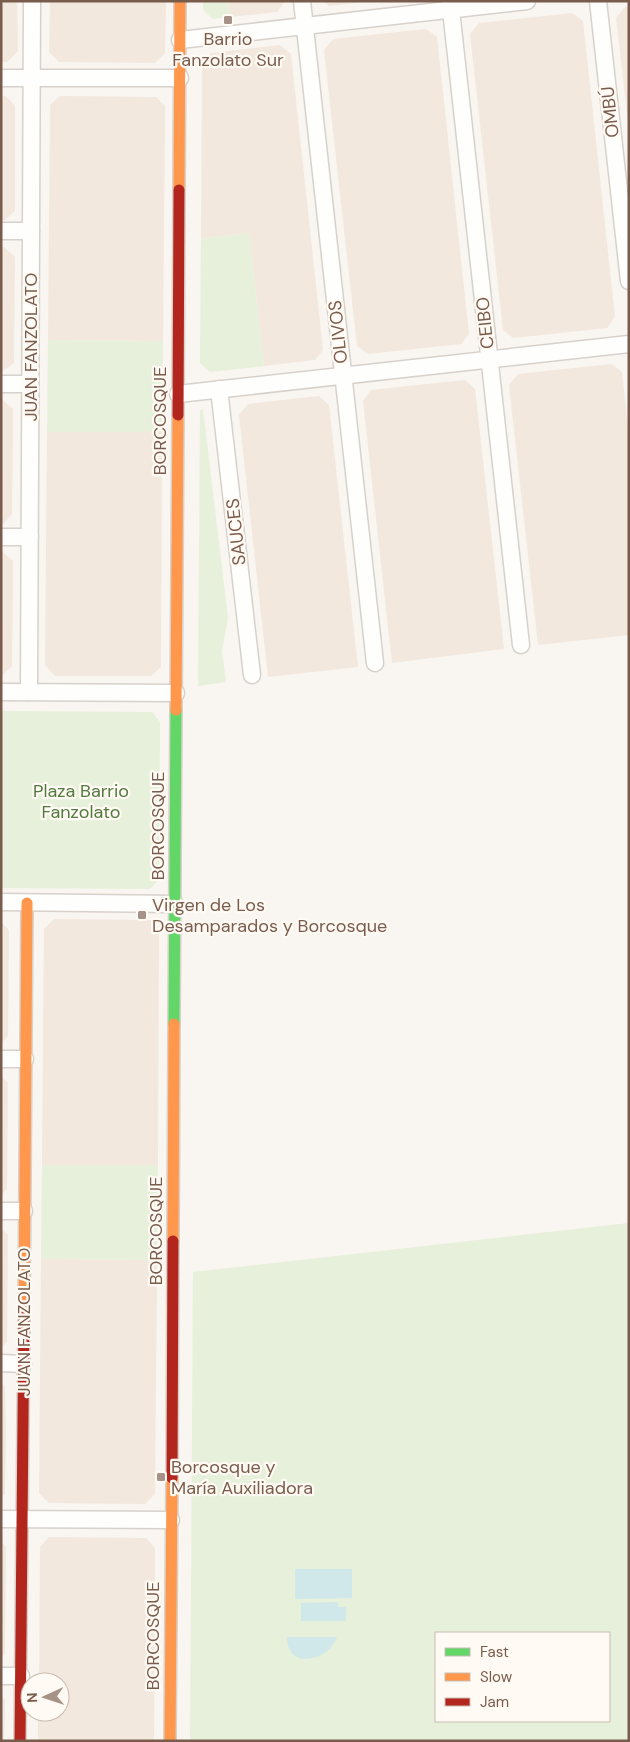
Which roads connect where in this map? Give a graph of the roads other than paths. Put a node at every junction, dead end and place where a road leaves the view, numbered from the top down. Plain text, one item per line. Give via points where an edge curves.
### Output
1 (32, 1) edge
2 (180, 1) edge
3 (302, 1) edge
4 (527, 1) edge
5 (598, 1) edge
6 (450, 5) edge
7 (304, 26) junction
8 (180, 40) junction
9 (1, 78) edge
10 (32, 78) junction
11 (180, 78) junction
12 (1, 231) edge
13 (31, 231) junction
14 (629, 282) edge
15 (629, 344) edge
16 (489, 359) junction
17 (343, 375) junction
18 (1, 384) edge
19 (30, 384) junction
20 (220, 389) junction
21 (178, 394) junction
22 (1, 537) edge
23 (30, 537) junction
24 (521, 646) dead end
25 (375, 663) dead end
26 (252, 675) dead end
27 (1, 692) edge
28 (29, 692) junction
29 (176, 693) junction
30 (1, 902) edge
31 (27, 902) junction
32 (175, 904) junction
33 (1, 1059) edge
34 (25, 1059) junction
35 (1, 1211) edge
36 (24, 1211) junction
37 (1, 1363) edge
38 (23, 1364) junction
39 (1, 1519) edge
40 (22, 1519) junction
41 (171, 1520) junction
42 (21, 1672) edge
43 (1, 1676) edge
44 (20, 1676) edge
45 (20, 1722) edge
46 (20, 1741) edge
47 (170, 1741) edge

1 - 10 street, JUAN FANZOLATO
2 - 8 street, BORCOSQUE
3 - 7 street, OLIVOS
4 - 6 street
5 - 14 street, OMBÚ
6 - 7 street
6 - 16 street, CEIBO
7 - 8 street
7 - 17 street, OLIVOS
8 - 11 street, BORCOSQUE
9 - 10 street
10 - 11 street
10 - 13 street, JUAN FANZOLATO
11 - 21 street, BORCOSQUE
12 - 13 street
13 - 19 street, JUAN FANZOLATO
15 - 16 street
16 - 17 street
16 - 24 street, CEIBO
17 - 20 street
17 - 25 street, OLIVOS
18 - 19 street
19 - 23 street, JUAN FANZOLATO
20 - 21 street
20 - 26 street, SAUCES
21 - 29 street, BORCOSQUE
22 - 23 street
23 - 28 street, JUAN FANZOLATO
27 - 28 street
28 - 29 street
29 - 32 street, BORCOSQUE
30 - 31 street
31 - 32 street
31 - 34 street, JUAN FANZOLATO
32 - 41 street, BORCOSQUE
33 - 34 street
34 - 36 street, JUAN FANZOLATO
35 - 36 street
36 - 38 street, JUAN FANZOLATO
37 - 38 street
38 - 40 street, JUAN FANZOLATO
39 - 40 street
40 - 41 street
40 - 42 street, JUAN FANZOLATO
41 - 47 street, BORCOSQUE
43 - 44 street
45 - 46 street, JUAN FANZOLATO

